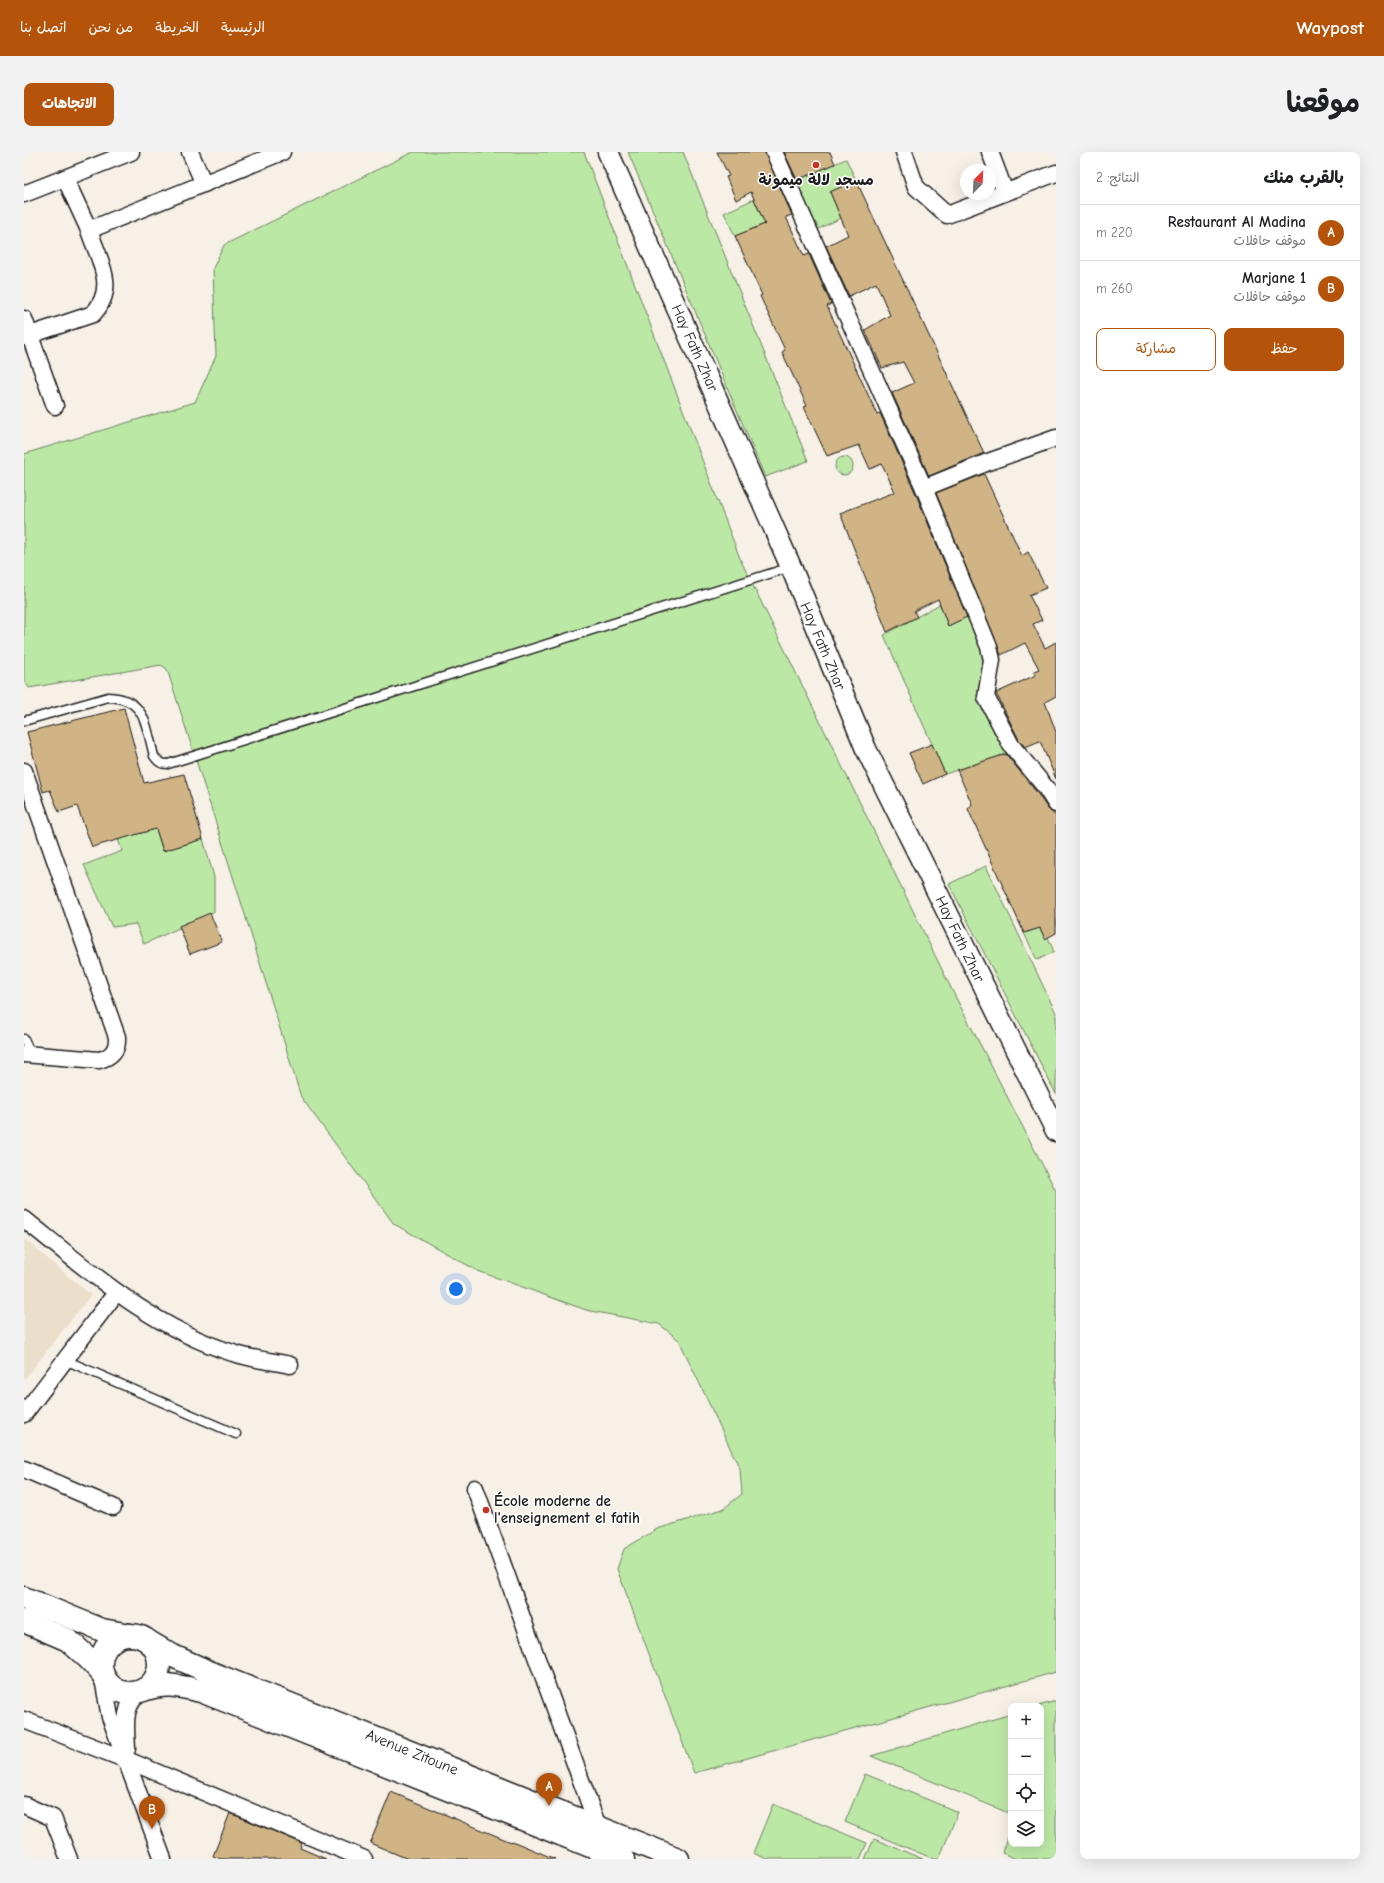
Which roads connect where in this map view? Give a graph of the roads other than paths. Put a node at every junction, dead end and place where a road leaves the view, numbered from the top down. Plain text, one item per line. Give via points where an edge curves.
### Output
1 (131, 152) edge
2 (190, 152) edge
3 (608, 152) edge
4 (774, 152) edge
5 (904, 152) edge
6 (990, 152) edge
7 (278, 153) edge
8 (1056, 173) edge
9 (65, 178) junction
10 (204, 184) junction
11 (1005, 192) junction
12 (24, 194) edge
13 (89, 230) junction
14 (24, 319) edge
15 (27, 336) edge
16 (55, 406) dead end
17 (1056, 438) edge
18 (924, 488) junction
19 (791, 567) junction
20 (24, 721) edge
21 (24, 771) edge
22 (1056, 804) edge
23 (24, 1039) edge
24 (27, 1055) edge
25 (1056, 1132) edge
26 (24, 1219) edge
27 (116, 1293) junction
28 (65, 1360) junction
29 (290, 1365) dead end
30 (24, 1414) edge
31 (236, 1434) dead end
32 (24, 1469) edge
33 (475, 1488) dead end
34 (113, 1507) dead end
35 (24, 1598) edge
36 (24, 1621) edge
37 (140, 1638) junction
38 (102, 1673) junction
39 (142, 1691) junction
40 (24, 1720) edge
41 (127, 1760) junction
42 (24, 1805) edge
43 (598, 1827) junction
44 (69, 1859) edge
45 (163, 1859) edge
46 (364, 1859) edge
47 (623, 1859) edge
48 (678, 1859) edge

1 - 9 street
2 - 10 street
3 - 19 street, Hay Fath Zhar
4 - 18 street
5 - 11 street via 916,187 947,215
6 - 11 street
7 - 10 street
8 - 11 street
9 - 12 street
9 - 13 street
10 - 13 street
13 - 15 street via 107,287 100,306 93,314
14 - 15 street
15 - 16 street
17 - 18 street
18 - 22 street via 989,647 992,660 986,697 1011,745
19 - 20 lane via 168,764 162,764 154,756 141,711 132,702 121,697 108,697
19 - 25 street, Hay Fath Zhar via 866,749
21 - 24 street via 117,1037 116,1048 110,1056 99,1060
23 - 24 lane
26 - 27 street
27 - 28 street
27 - 29 street via 175,1329 233,1353
28 - 30 street
28 - 31 lane
32 - 34 street
33 - 43 street
35 - 37 main road, Avenue Zitoune via 102,1630
36 - 38 main road via 68,1640
37 - 38 main road via 122,1636 113,1640 107,1646 102,1659
37 - 39 main road via 155,1649 159,1667 151,1684
37 - 43 main road, Avenue Zitoune via 209,1672
38 - 39 main road via 113,1688 131,1693
38 - 41 street via 110,1717
39 - 41 street via 133,1697 127,1707
39 - 47 main road, Avenue Zitoune via 158,1685 176,1685 201,1691
40 - 41 street
41 - 45 street
41 - 46 street
42 - 44 street via 53,1818
43 - 48 main road, Avenue Zitoune

